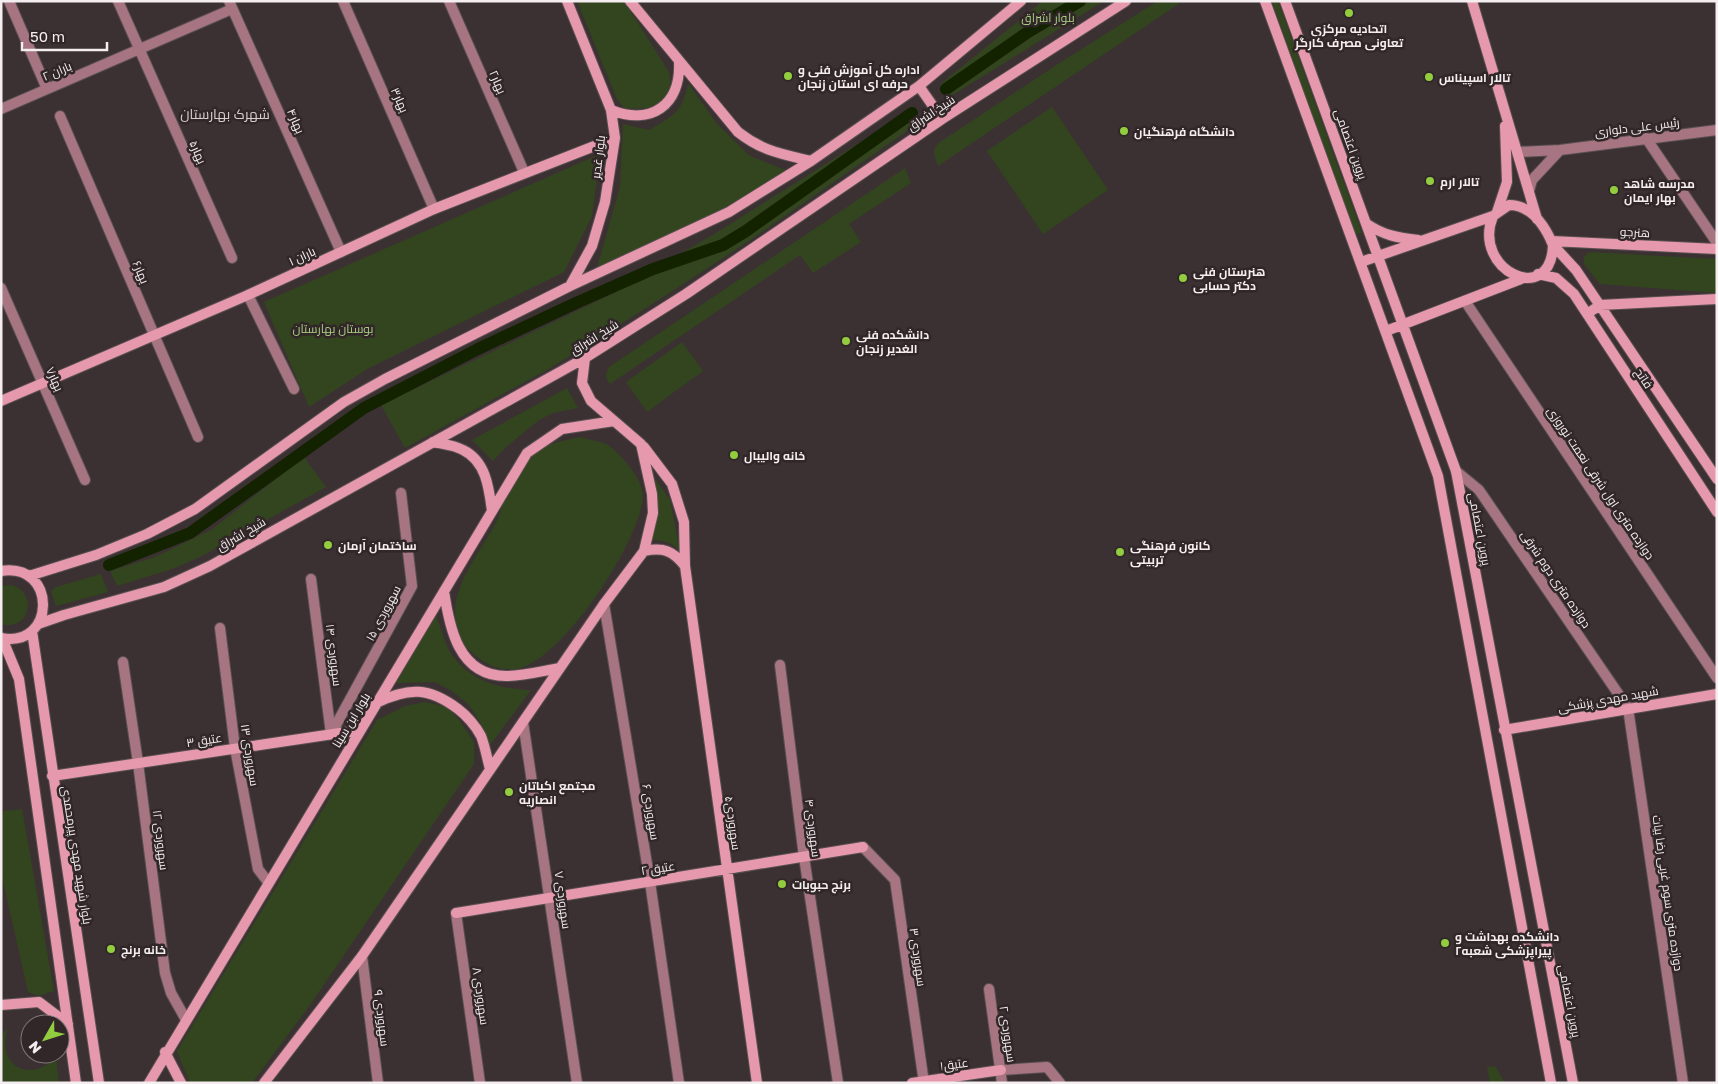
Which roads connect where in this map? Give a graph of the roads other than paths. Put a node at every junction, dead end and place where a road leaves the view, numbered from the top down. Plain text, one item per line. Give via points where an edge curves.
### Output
1 (10, 1) edge
2 (118, 1) edge
3 (343, 1) edge
4 (449, 1) edge
5 (567, 1) edge
6 (630, 1) edge
7 (1021, 1) edge
8 (1126, 1) edge
9 (1265, 1) edge
10 (1285, 1) edge
11 (1472, 1) edge
12 (230, 5) edge
13 (139, 50) junction
14 (679, 62) junction
15 (919, 86) junction
16 (47, 89) junction
17 (1, 108) edge
18 (611, 110) junction
19 (1504, 110) junction
20 (60, 116) dead end
21 (942, 119) junction
22 (1717, 130) edge
23 (615, 138) junction
24 (1646, 138) junction
25 (1560, 150) junction
26 (1517, 152) junction
27 (810, 160) junction
28 (524, 172) junction
29 (1529, 191) junction
30 (434, 209) junction
31 (1495, 214) junction
32 (1537, 219) junction
33 (1367, 224) junction
34 (1421, 241) junction
35 (1552, 243) junction
36 (1717, 243) edge
37 (1717, 249) edge
38 (341, 252) junction
39 (1378, 256) junction
40 (232, 258) dead end
41 (1361, 262) junction
42 (1538, 274) junction
43 (1521, 279) junction
44 (570, 286) junction
45 (1, 288) edge
46 (248, 294) junction
47 (1465, 301) junction
48 (1715, 301) edge
49 (1600, 305) junction
50 (1588, 314) junction
51 (1403, 324) junction
52 (1386, 331) junction
53 (154, 334) junction
54 (585, 358) junction
55 (43, 383) junction
56 (294, 389) dead end
57 (1, 401) edge
58 (614, 421) junction
59 (198, 437) dead end
60 (433, 442) junction
61 (641, 444) junction
62 (1456, 471) junction
63 (1717, 479) edge
64 (85, 480) dead end
65 (401, 493) dead end
66 (492, 511) junction
67 (1717, 512) edge
68 (644, 551) junction
69 (685, 566) junction
70 (1, 571) edge
71 (29, 576) junction
72 (312, 580) dead end
73 (444, 590) junction
74 (604, 604) junction
75 (35, 628) junction
76 (220, 628) dead end
77 (2, 638) edge
78 (123, 662) dead end
79 (780, 665) dead end
80 (560, 668) junction
81 (1717, 678) edge
82 (1717, 694) edge
83 (376, 703) junction
84 (1628, 708) junction
85 (523, 722) junction
86 (360, 730) junction
87 (1504, 730) junction
88 (332, 734) junction
89 (235, 748) junction
90 (138, 763) junction
91 (490, 769) junction
92 (52, 776) junction
93 (863, 848) joint
94 (804, 857) junction
95 (727, 869) junction
96 (268, 882) junction
97 (650, 882) junction
98 (550, 897) junction
99 (456, 912) joint
100 (362, 956) junction
101 (989, 989) dead end
102 (1, 1005) edge
103 (55, 1014) edge
104 (67, 1014) edge
105 (185, 1018) junction
106 (70, 1039) edge
107 (165, 1052) junction
108 (1000, 1070) junction
109 (265, 1082) edge
110 (924, 1082) edge
111 (76, 1083) edge
112 (99, 1083) edge
113 (149, 1083) edge
114 (181, 1083) edge
115 (378, 1083) edge
116 (480, 1083) edge
117 (577, 1083) edge
118 (679, 1083) edge
119 (757, 1083) edge
120 (838, 1083) edge
121 (912, 1083) edge
122 (1002, 1083) edge
123 (1060, 1083) edge
124 (1551, 1083) edge
125 (1573, 1083) edge
126 (1683, 1083) edge

1 - 16 street
2 - 13 street, بهار۵
3 - 30 street, بهار۳
4 - 28 street, بهار۲
5 - 18 main road, بلوار غدیر
6 - 14 main road
7 - 15 main road
8 - 21 main road, شیخ اشراق
9 - 41 main road
10 - 33 main road, پروین اعتصامی
11 - 19 main road
12 - 13 street, باران ۲
12 - 38 street, بهار۴
13 - 16 street, باران ۲
13 - 40 street, بهار۵
14 - 18 main road via 676,92 667,104 640,116 625,116
14 - 27 main road via 738,132 754,145
15 - 21 main road
15 - 27 main road
16 - 17 street, باران ۲
18 - 23 main road, بلوار غدیر
19 - 26 main road
19 - 31 main road via 1507,182
20 - 53 street, بهار۶
21 - 54 main road, شیخ اشراق via 686,294
22 - 24 street, رئیس علی دلواری
23 - 28 main road, باران ۱
23 - 44 main road, بلوار غدیر via 605,202 592,246
24 - 25 street, رئیس علی دلواری
24 - 36 street
25 - 26 street, رئیس علی دلواری
25 - 29 street via 1532,180
26 - 29 main road
27 - 44 main road via 729,212
28 - 30 main road, باران ۱
29 - 32 main road
30 - 38 main road, باران ۱
31 - 32 main road via 1509,205 1518,205
31 - 34 main road
31 - 43 main road via 1489,238 1495,255 1510,274
32 - 35 main road
33 - 34 main road via 1395,238
33 - 39 main road, پروین اعتصامی
34 - 39 main road
35 - 37 main road, هنرجو
35 - 42 main road via 1550,263
35 - 49 main road, فاتح
38 - 46 main road, باران ۱
39 - 41 main road
39 - 51 main road, پروین اعتصامی
41 - 52 main road
42 - 43 main road
42 - 50 main road, فاتح via 1556,278 1564,284
43 - 47 main road
44 - 71 main road via 344,402 196,509 96,555
45 - 55 street, بهار۷
46 - 53 main road, باران ۱
46 - 56 street
47 - 51 main road
47 - 81 street, دوازده متری اول شرقی نعمت نوروزی
48 - 49 main road
49 - 50 main road
49 - 63 main road, فاتح
50 - 67 main road, فاتح
51 - 52 main road
51 - 62 main road, پروین اعتصامی
52 - 124 main road via 1438,476
53 - 55 main road, باران ۱
53 - 59 street, بهار۶
54 - 58 main road via 582,383 591,401
54 - 60 main road, شیخ اشراق
55 - 57 main road, باران ۱
55 - 64 street, بهار۷
58 - 61 main road
58 - 66 main road, بلوار ابن سینا via 562,429 527,453
60 - 66 main road via 464,450 481,466 488,480
60 - 75 main road, شیخ اشراق via 210,566 164,587 64,614
61 - 68 main road via 653,513
61 - 69 main road, سهروردی۵ via 672,484 684,522
62 - 84 street, دوازده متری دوم شرقی via 1479,490
62 - 87 main road, پروین اعتصامی
65 - 88 street, سهروردی ۱۵ via 412,586
66 - 73 main road, بلوار ابن سینا
68 - 69 main road via 660,548 675,554
68 - 74 main road
69 - 95 main road, سهروردی۵
70 - 71 main road via 12,570
71 - 75 main road, بلوار شهید مهدی پیرمحمدی via 41,590 43,598 42,616
72 - 88 street, سهروردی ۱۴
73 - 80 main road via 450,630 471,663 493,675 504,676
73 - 83 main road, بلوار ابن سینا
74 - 80 main road
74 - 97 street, سهروردی ۶
75 - 77 main road, شیخ اشراق via 16,639
75 - 92 main road, بلوار شهید مهدی پیرمحمدی
76 - 89 street, سهروردی ۱۳
77 - 104 main road via 19,680
78 - 90 street, سهروردی ۱۲
79 - 94 street, سهروردی ۴
80 - 85 main road
82 - 84 main road, شهید مهدی پزشکی
83 - 86 main road, بلوار ابن سینا
83 - 91 main road via 393,695 417,691 441,696 464,714 480,735
84 - 87 main road, شهید مهدی پزشکی
84 - 126 street, دوازده متری سوم غربی رضا بیات
85 - 91 main road
85 - 98 street, سهروردی ۷
86 - 88 main road, عتیق ۳
86 - 96 main road, بلوار ابن سینا
87 - 125 main road, پروین اعتصامی
88 - 89 main road, عتیق ۳
89 - 90 main road, عتیق ۳
89 - 96 street, سهروردی ۱۳ via 258,869
90 - 92 main road, عتیق ۳
90 - 105 street, سهروردی ۱۲ via 165,973
91 - 100 main road
92 - 112 main road, بلوار شهید مهدی پیرمحمدی
93 - 94 main road, عتیق ۲
93 - 110 street, سهروردی ۳ via 895,880
94 - 95 main road, عتیق ۲
94 - 120 street, سهروردی ۴
95 - 97 main road, عتیق ۲
95 - 119 main road, سهروردی۵
96 - 105 main road, بلوار ابن سینا
97 - 98 main road, عتیق ۲
97 - 118 street, سهروردی ۶
98 - 99 main road, عتیق ۲
98 - 117 street, سهروردی ۷
99 - 116 street, سهروردی ۸
100 - 109 main road
100 - 115 street, سهروردی ۹
101 - 108 street, سهروردی ۲
102 - 103 main road via 39,1002
105 - 107 main road, بلوار ابن سینا
106 - 111 main road
107 - 113 main road, بلوار ابن سینا
107 - 114 main road
108 - 110 main road, عتیق۱
108 - 122 street, سهروردی ۲
108 - 123 street via 1047,1067
110 - 121 main road, عتیق۱

